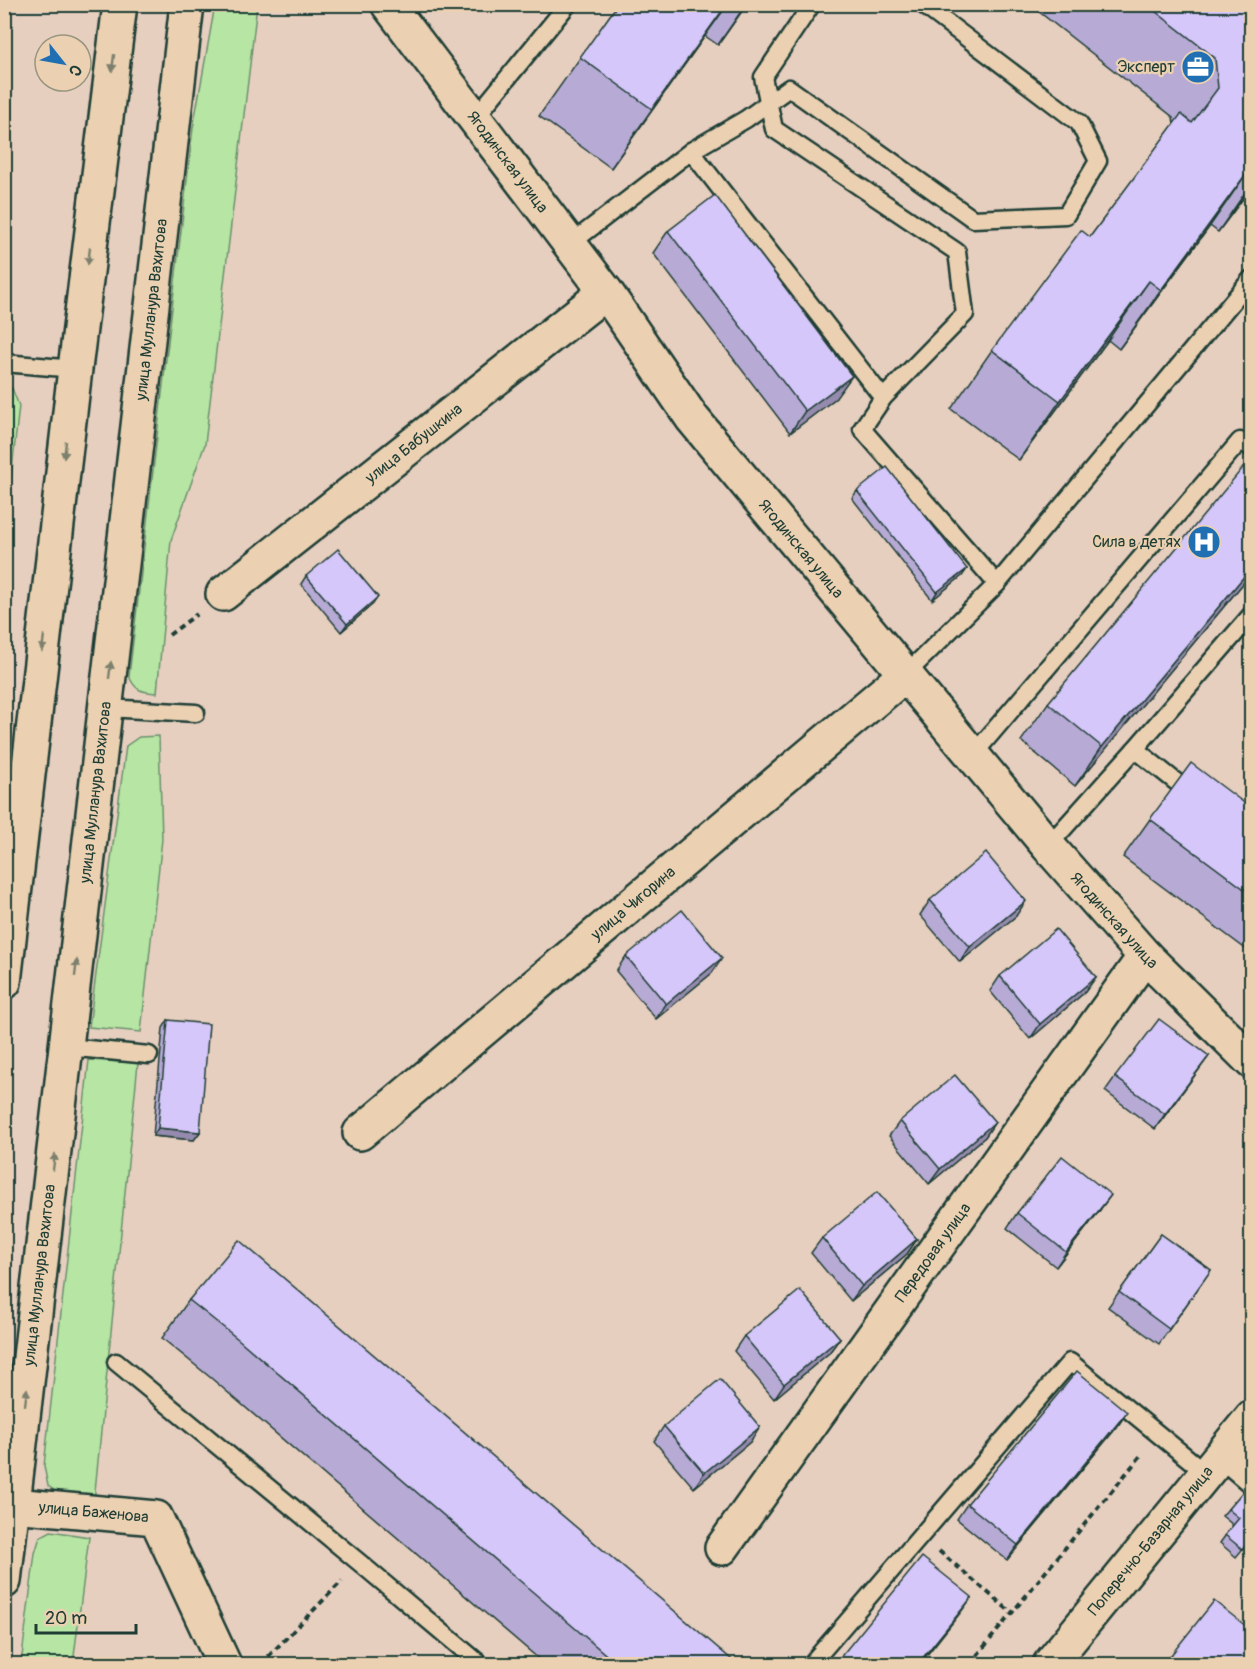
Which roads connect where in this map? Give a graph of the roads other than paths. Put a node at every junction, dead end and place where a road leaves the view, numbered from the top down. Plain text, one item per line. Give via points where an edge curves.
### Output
1 (120, 4) edge
2 (187, 4) edge
3 (388, 4) edge
4 (568, 4) edge
5 (812, 4) edge
6 (922, 4) edge
7 (475, 118) junction
8 (691, 151) junction
9 (570, 244) junction
10 (1251, 278) edge
11 (606, 292) junction
12 (4, 363) edge
13 (75, 369) junction
14 (883, 398) junction
15 (1251, 448) edge
16 (997, 584) junction
17 (223, 594) dead end
18 (1251, 614) edge
19 (906, 674) junction
20 (106, 708) junction
21 (196, 713) dead end
22 (1135, 749) junction
23 (973, 755) junction
24 (1207, 806) edge
25 (1048, 846) junction
26 (1145, 956) junction
27 (4, 982) edge
28 (67, 1047) junction
29 (149, 1055) dead end
30 (1251, 1062) edge
31 (360, 1133) dead end
32 (116, 1362) dead end
33 (1251, 1418) edge
34 (1216, 1463) junction
35 (1251, 1475) edge
36 (13, 1505) junction
37 (722, 1548) dead end
38 (4, 1581) edge
39 (224, 1665) edge
40 (480, 1665) edge
41 (811, 1665) edge
42 (1050, 1665) edge

1 -> 13 street
20 -> 2 street, улица Мулланура Вахитова
3 - 7 street, Ягодинская улица
4 - 7 lane
5 - 14 lane via 763,77 774,129 957,252 965,314
6 - 8 lane via 1079,123 1098,161 1066,215 974,219 789,88
7 - 9 street, Ягодинская улица
8 - 9 lane
8 - 14 lane
9 - 11 street, Ягодинская улица
10 - 16 lane
11 - 17 street, улица Бабушкина
11 - 19 street, Ягодинская улица via 692,418
12 - 13 lane
13 -> 27 street
14 - 16 lane via 862,429
15 - 23 lane via 1240,441
16 - 19 lane
18 - 22 lane
19 - 23 street, Ягодинская улица
19 - 31 street, улица Чигорина
20 - 21 lane
28 -> 20 street, улица Мулланура Вахитова
22 - 24 lane
22 - 25 lane
23 - 25 street, Ягодинская улица
25 - 26 street, Ягодинская улица
26 - 30 street, Ягодинская улица
26 - 37 street, Передовая улица
28 - 29 lane
36 -> 28 street, улица Мулланура Вахитова
32 - 40 lane
33 - 34 street, Поперечно-Базарная улица
34 - 35 street
34 - 41 lane via 1158,1434 1070,1362
34 - 42 street, Поперечно-Базарная улица
36 - 38 street, улица Мулланура Вахитова
36 - 39 street, улица Баженова via 156,1518

